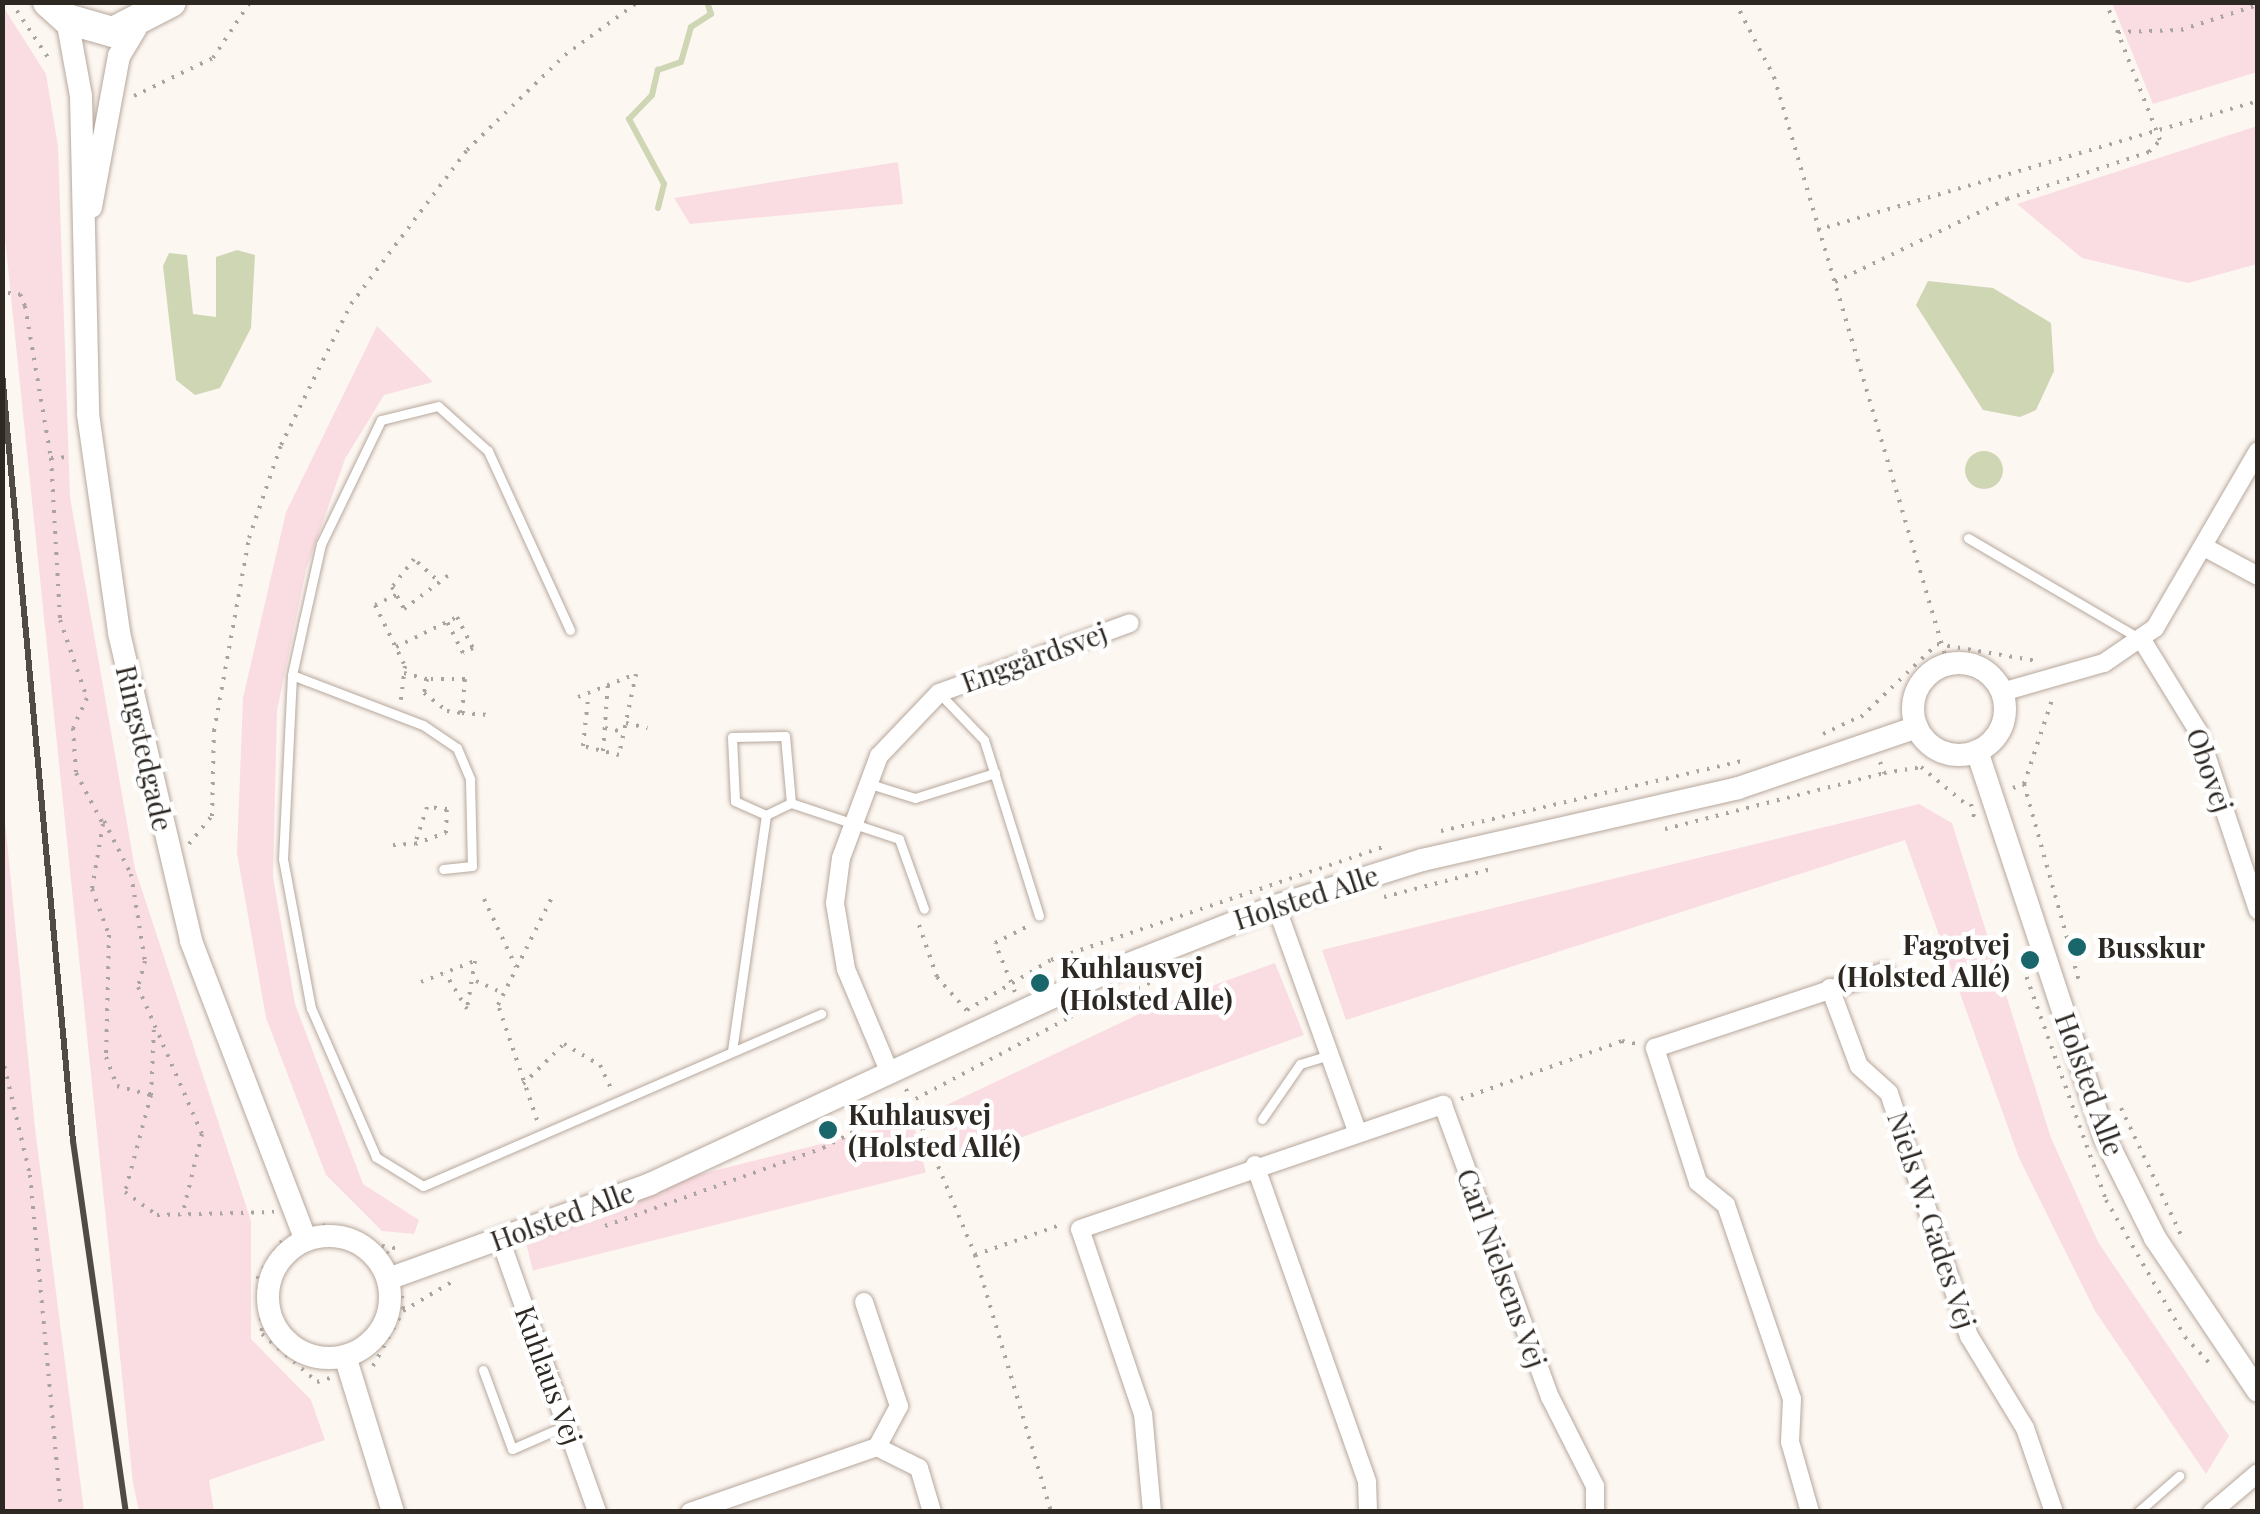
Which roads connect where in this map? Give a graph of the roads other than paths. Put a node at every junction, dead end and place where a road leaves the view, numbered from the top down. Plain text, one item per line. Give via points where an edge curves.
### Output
1 (172, 2) edge
2 (58, 11) edge
3 (136, 28) junction
4 (84, 235) junction
5 (2258, 451) edge
6 (1968, 538) dead end
7 (2206, 548) junction
8 (2258, 576) edge
9 (1130, 623) dead end
10 (570, 630) dead end
11 (2142, 640) junction
12 (292, 675) junction
13 (2002, 692) junction
14 (938, 693) junction
15 (1917, 727) junction
16 (1977, 752) junction
17 (994, 773) junction
18 (867, 783) junction
19 (791, 803) junction
20 (766, 814) junction
21 (852, 821) junction
22 (444, 869) dead end
23 (1276, 906) junction
24 (924, 909) road end
25 (2258, 910) edge
26 (1039, 916) road end
27 (1886, 971) dead end
28 (1830, 988) junction
29 (821, 1014) dead end
30 (732, 1051) junction
31 (1329, 1055) junction
32 (889, 1072) junction
33 (1262, 1119) dead end
34 (1356, 1130) junction
35 (1255, 1165) junction
36 (300, 1226) junction
37 (504, 1249) junction
38 (393, 1278) junction
39 (864, 1302) dead end
40 (348, 1364) junction
41 (483, 1370) dead end
42 (2258, 1391) edge
43 (567, 1426) junction
44 (876, 1447) junction
45 (2258, 1473) edge
46 (2179, 1476) dead end
47 (2150, 1508) edge
48 (2053, 1511) edge
49 (393, 1512) edge
50 (597, 1512) edge
51 (690, 1512) edge
52 (932, 1512) edge
53 (1152, 1512) edge
54 (1368, 1512) edge
55 (1595, 1512) edge
56 (1810, 1512) edge
57 (2138, 1512) edge
58 (2212, 1512) edge

1 - 3 main road
2 - 3 main road via 101,30
2 - 4 street, Ringstedgade via 77,45
3 - 4 street, Ringstedgade via 109,98
4 - 36 street, Ringstedgade via 92,455 122,648 196,957
5 - 7 street
6 - 11 lane
7 - 8 street
7 - 11 street
9 - 14 street, Enggårdsvej
10 - 12 lane via 488,451 447,411 413,405 380,420 358,455 322,544
11 - 13 street
11 - 25 street, Obovej via 2198,731
12 - 22 lane via 447,739 468,768 472,866
12 - 30 lane via 288,901 312,1008 356,1125 388,1171 424,1186
13 - 15 street via 1980,668 1942,654 1922,682
13 - 16 street via 1998,733
14 - 17 lane via 979,731
14 - 18 street, Enggårdsvej via 889,740
15 - 16 street via 1936,748
15 - 23 street, Holsted Alle via 1873,745
16 - 42 street, Holsted Alle via 2106,1140 2154,1238
17 - 18 lane via 916,798
17 - 26 lane
18 - 21 street, Enggårdsvej
19 - 20 lane
19 - 20 lane via 784,736 732,738 736,801
19 - 21 lane
20 - 30 lane
21 - 24 lane via 899,839
21 - 32 street, Enggårdsvej via 835,903 838,940
23 - 31 street
23 - 32 street, Holsted Alle
27 - 28 street
28 - 48 street, Niels W. Gades Vej via 1860,1066 1889,1093 1969,1336 2026,1428
28 - 56 street via 1655,1048 1698,1182 1726,1204 1792,1399 1790,1442
29 - 30 lane
31 - 33 lane via 1300,1064
31 - 34 street
32 - 37 street, Holsted Alle
34 - 35 street
34 - 55 street, Carl Nielsens Vej via 1443,1105 1550,1397 1595,1486
35 - 53 street via 1080,1229 1143,1414
35 - 54 street via 1367,1482
36 - 38 street via 355,1243
36 - 40 street via 276,1267 268,1307 304,1353
37 - 38 street, Holsted Alle
37 - 43 street, Kuhlaus Vej
38 - 40 street via 377,1335
39 - 44 street via 899,1406
40 - 49 street
41 - 43 lane via 512,1449
43 - 50 street, Kuhlaus Vej
44 - 51 street
44 - 52 street via 919,1468
45 - 58 street
46 - 47 lane
47 - 57 lane

